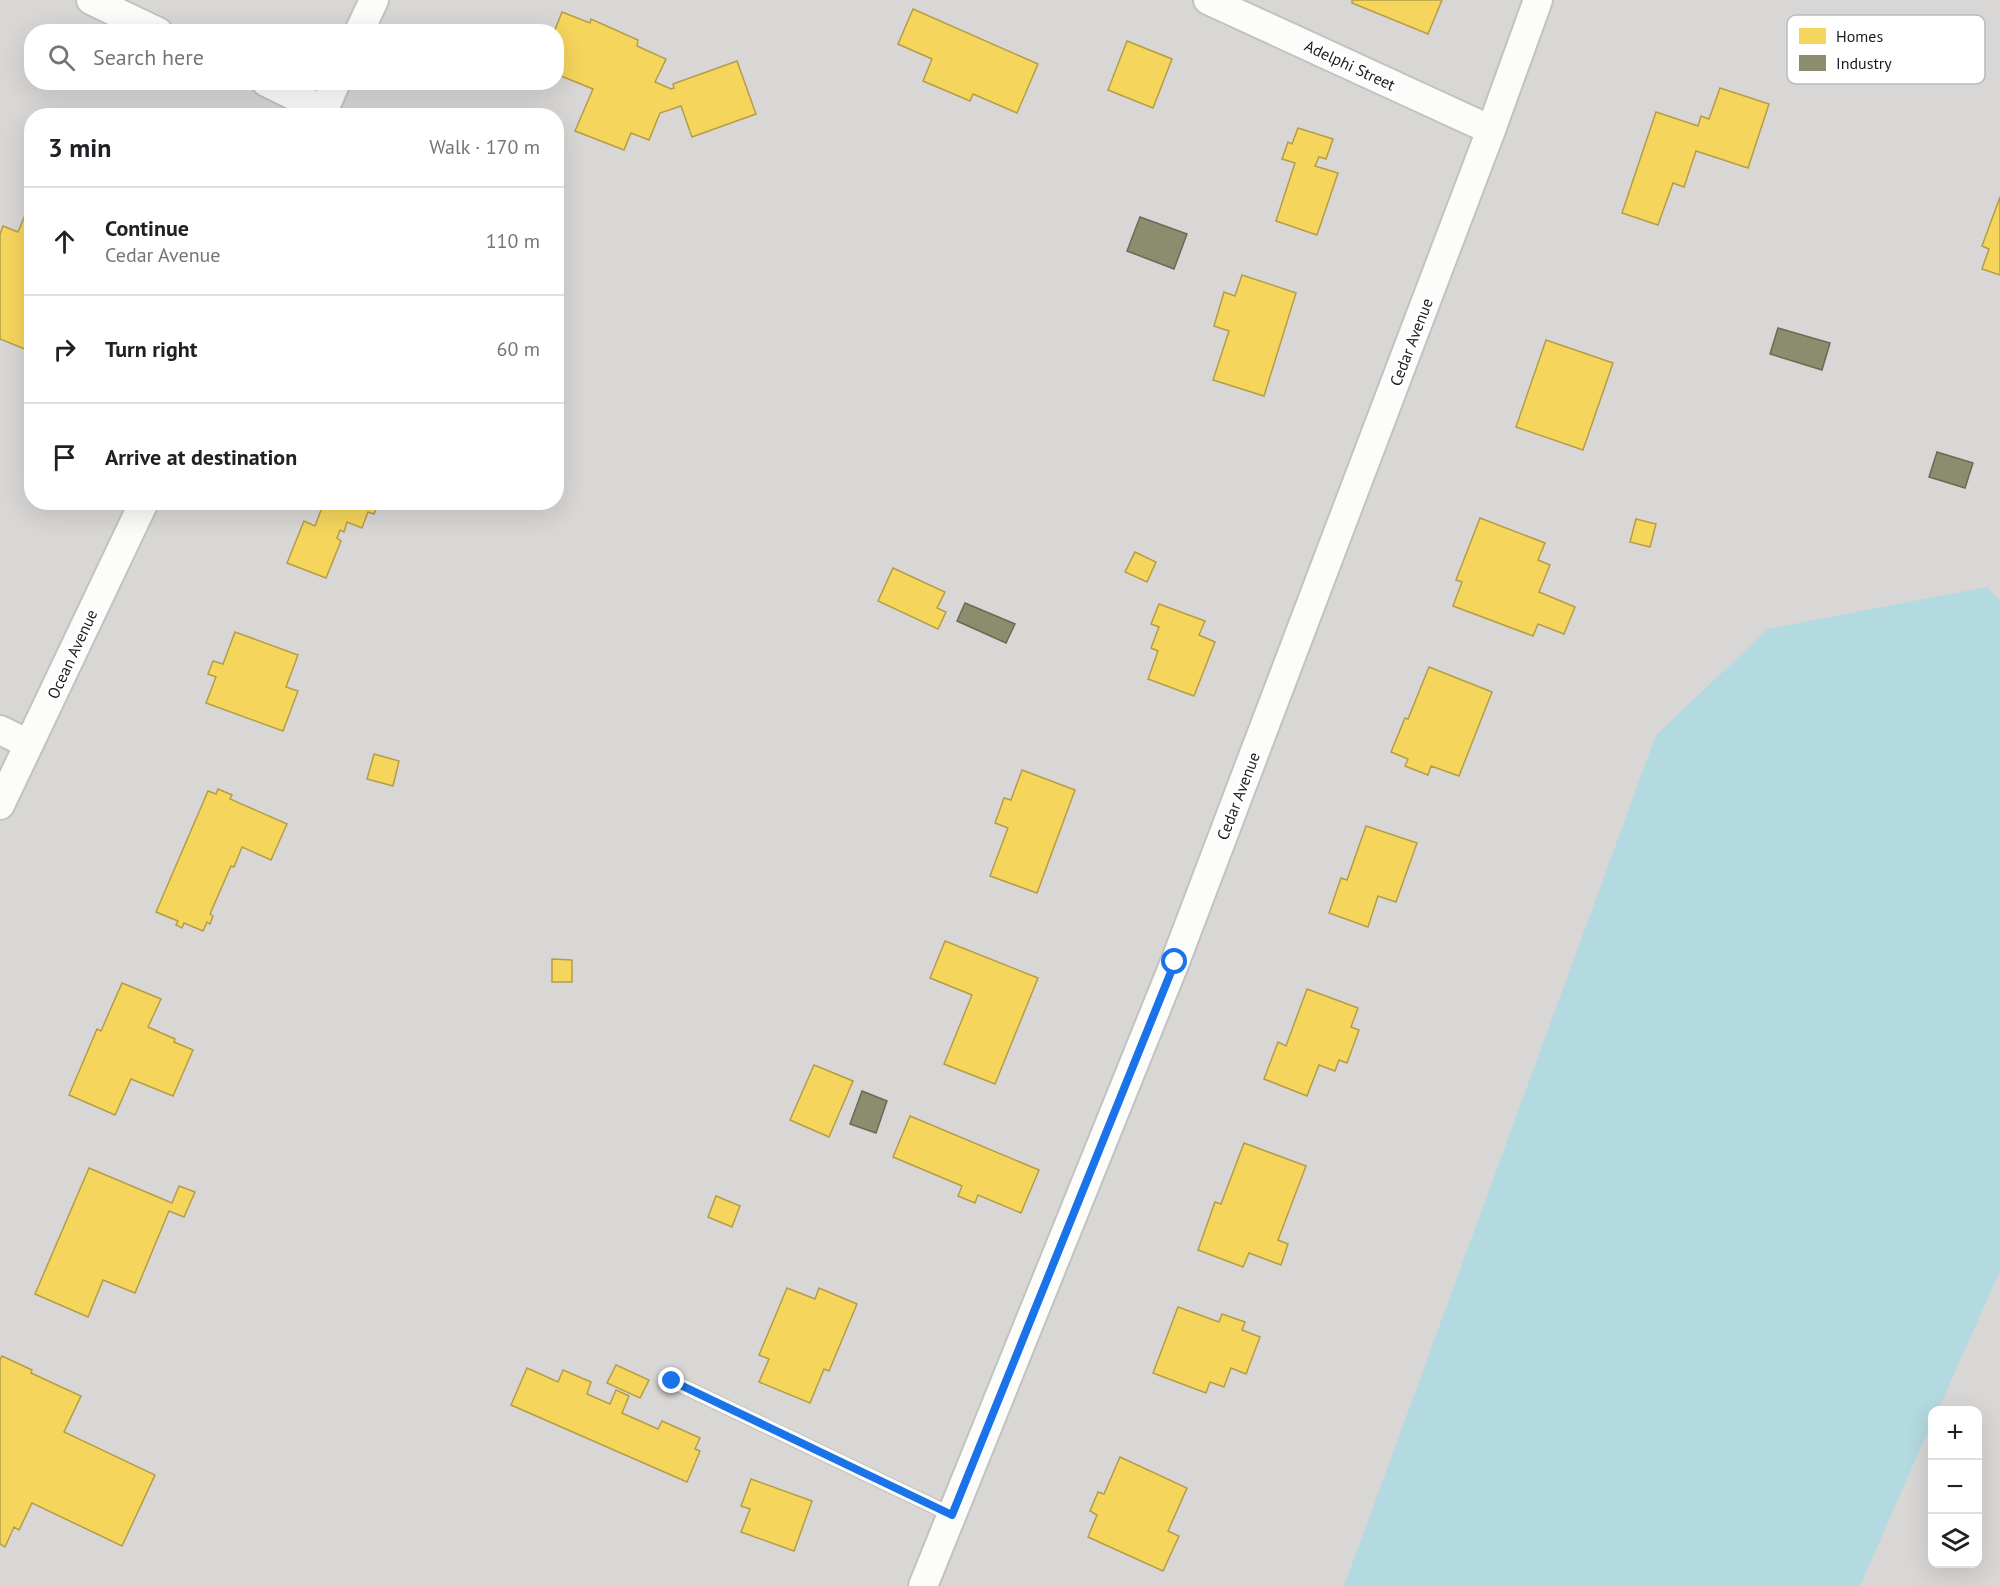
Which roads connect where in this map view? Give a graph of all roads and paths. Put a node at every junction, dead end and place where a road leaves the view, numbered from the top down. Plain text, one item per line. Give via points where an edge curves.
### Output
1 (92, 0) edge
2 (374, 0) edge
3 (1208, 0) edge
4 (1538, 0) edge
5 (142, 24) edge
6 (363, 24) edge
7 (280, 90) edge
8 (332, 90) edge
9 (313, 108) edge
10 (324, 108) edge
11 (1491, 130) junction
12 (140, 510) edge
13 (0, 730) edge
14 (29, 744) junction
15 (0, 806) edge
16 (672, 1381) dead end
17 (952, 1515) junction
18 (923, 1586) edge

1 - 5 street
2 - 6 street
3 - 11 street, Adelphi Street
4 - 11 street, Cedar Avenue
7 - 9 street
8 - 10 street
11 - 17 street, Cedar Avenue via 1175,962
12 - 14 street, Ocean Avenue
13 - 14 street
14 - 15 street, Ocean Avenue
16 - 17 lane
17 - 18 street, Cedar Avenue

